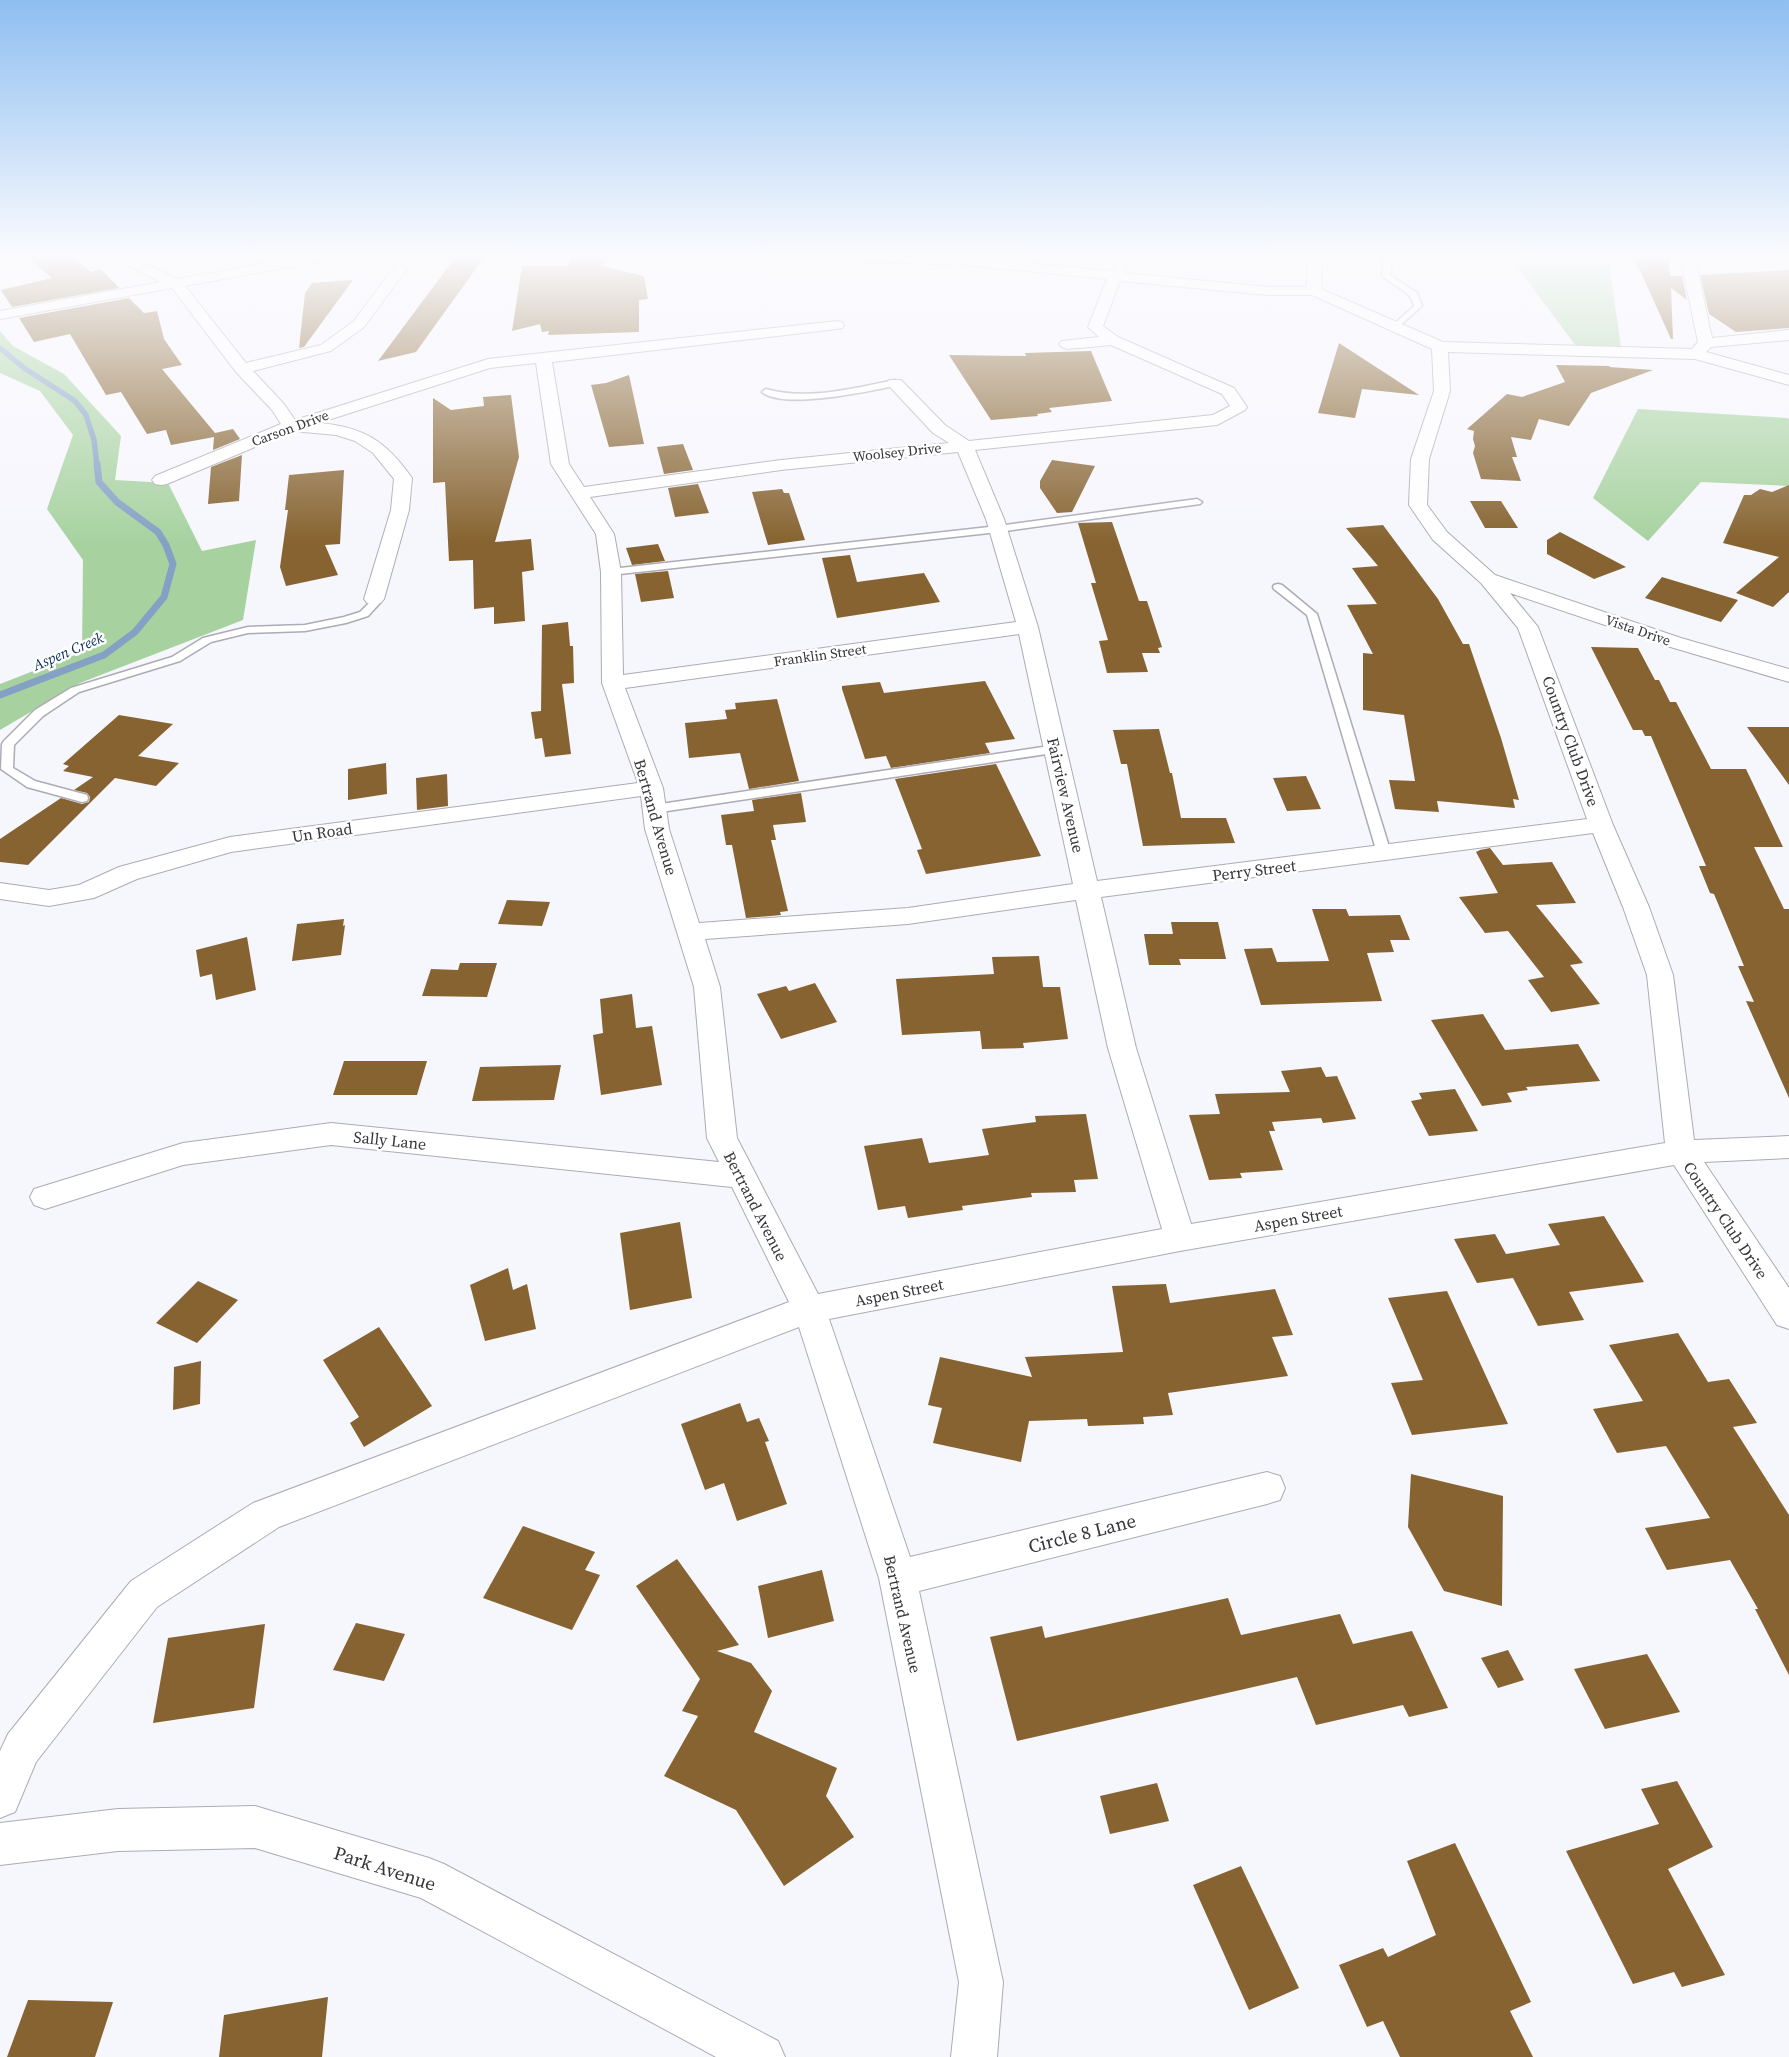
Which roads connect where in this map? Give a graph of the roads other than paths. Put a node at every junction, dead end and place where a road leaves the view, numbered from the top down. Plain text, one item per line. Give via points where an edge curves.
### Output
1 (228, 351) edge
2 (314, 351) edge
3 (598, 351) edge
4 (1138, 351) edge
5 (1440, 351) edge
6 (1707, 351) edge
7 (543, 357) junction
8 (242, 369) junction
9 (1789, 380) edge
10 (895, 383) joint
11 (766, 392) dead end
12 (291, 426) junction
13 (964, 445) junction
14 (161, 480) dead end
15 (578, 493) junction
16 (1197, 502) dead end
17 (998, 529) junction
18 (611, 572) junction
19 (1488, 579) junction
20 (1278, 587) dead end
21 (374, 599) joint
22 (1028, 627) junction
23 (1789, 676) edge
24 (613, 683) junction
25 (1056, 749) junction
26 (82, 798) dead end
27 (653, 798) junction
28 (1601, 825) junction
29 (1384, 853) junction
30 (1088, 890) junction
31 (0, 891) edge
32 (690, 932) junction
33 (1789, 1147) edge
34 (1681, 1152) junction
35 (741, 1176) junction
36 (45, 1197) dead end
37 (1180, 1238) junction
38 (809, 1309) junction
39 (1789, 1315) edge
40 (1267, 1488) dead end
41 (898, 1578) junction
42 (0, 1797) edge
43 (0, 1844) edge
44 (762, 2057) edge
45 (974, 2057) edge

1 - 8 street
2 - 8 street
3 - 7 street, Carson Drive
4 - 13 street, Woolsey Drive via 1228,391 1239,407 1217,420
5 - 19 street, Country Club Drive via 1442,391 1420,459 1418,505 1440,536
6 - 9 street
7 - 12 street, Carson Drive via 488,364
7 - 15 street, Bertrand Avenue via 560,464
8 - 12 street
10 - 11 lane via 787,398
10 - 13 street via 939,429
12 - 14 street, Carson Drive
12 - 21 street via 338,430 362,437 385,455 403,478 400,510
13 - 15 street, Woolsey Drive via 781,464
13 - 17 street, Fairview Avenue
15 - 18 street, Bertrand Avenue via 605,534
16 - 17 lane
17 - 18 lane
17 - 22 street, Fairview Avenue
18 - 24 street, Bertrand Avenue
19 - 23 street, Vista Drive via 1674,642
19 - 28 street, Country Club Drive via 1528,627
20 - 29 lane via 1312,614
21 - 26 lane via 374,604 364,614 346,620 305,628 248,630 207,640 176,659 75,690 39,713 8,744 7,769 32,784
22 - 24 street, Franklin Street
22 - 25 street, Fairview Avenue
24 - 27 street, Bertrand Avenue
25 - 27 lane
25 - 30 street, Fairview Avenue
27 - 31 street, Un Road via 230,845 128,873 85,892 49,898
27 - 32 street, Bertrand Avenue via 657,829
28 - 29 street, Perry Street
28 - 34 street, Country Club Drive via 1636,907 1660,975
29 - 30 street, Perry Street
30 - 32 street, Perry Street via 908,916
30 - 37 street, Fairview Avenue via 1122,1048
32 - 35 street, Bertrand Avenue via 707,987 722,1138
33 - 34 street, Aspen Street
34 - 37 street, Aspen Street
34 - 39 street, Country Club Drive
35 - 36 street, Sally Lane via 331,1134 183,1154
35 - 38 street, Bertrand Avenue
37 - 38 street, Aspen Street
38 - 41 street, Bertrand Avenue
38 - 42 street, Aspen Street via 266,1515 144,1594 22,1748
40 - 41 street, Circle 8 Lane
41 - 45 street, Bertrand Avenue via 981,1982
43 - 44 street, Park Avenue via 118,1830 255,1827 429,1879

